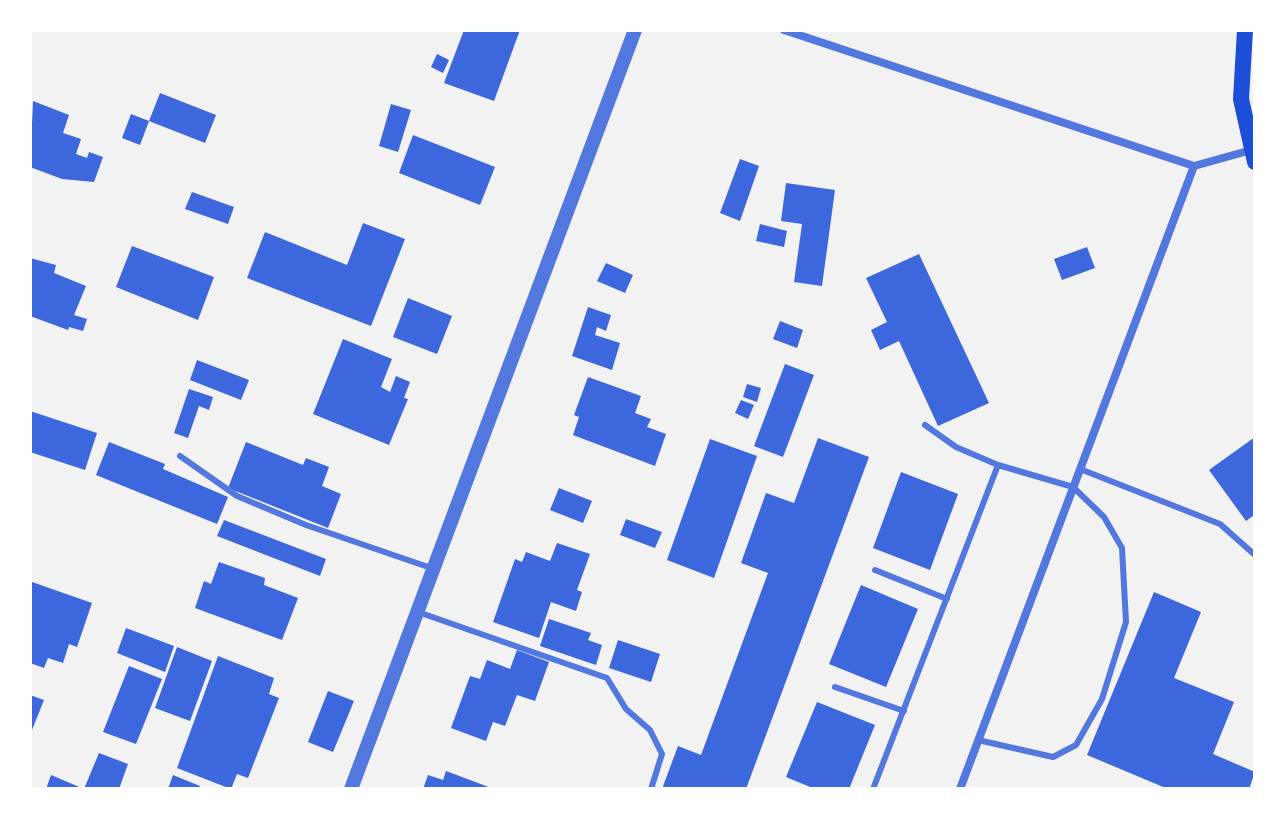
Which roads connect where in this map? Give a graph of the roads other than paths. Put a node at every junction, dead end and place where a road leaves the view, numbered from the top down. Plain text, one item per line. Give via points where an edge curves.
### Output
1 (635, 30) edge
2 (784, 30) edge
3 (1245, 30) edge
4 (1253, 153) edge
5 (1194, 166) junction
6 (925, 425) dead end
7 (180, 456) dead end
8 (998, 465) junction
9 (1080, 469) junction
10 (1073, 487) junction
11 (1255, 555) edge
12 (434, 569) junction
13 (875, 570) dead end
14 (947, 599) junction
15 (418, 612) junction
16 (835, 687) dead end
17 (904, 711) junction
18 (978, 740) junction
19 (351, 789) edge
20 (651, 789) edge
21 (873, 789) edge
22 (960, 789) edge

1 - 12 street
2 - 5 street
3 - 4 main road via 1241,99
4 - 5 street
5 - 9 street
6 - 8 lane via 956,447
7 - 12 lane via 237,496
8 - 10 lane
8 - 14 lane
9 - 10 street
9 - 11 lane via 1220,524
10 - 18 street
10 - 18 lane via 1104,517 1122,548 1126,622 1102,699 1076,745 1053,757
12 - 15 street
13 - 14 lane
14 - 17 lane
15 - 19 street
15 - 20 lane via 607,678 626,709 650,730 662,754
16 - 17 lane
17 - 21 lane
18 - 22 street

